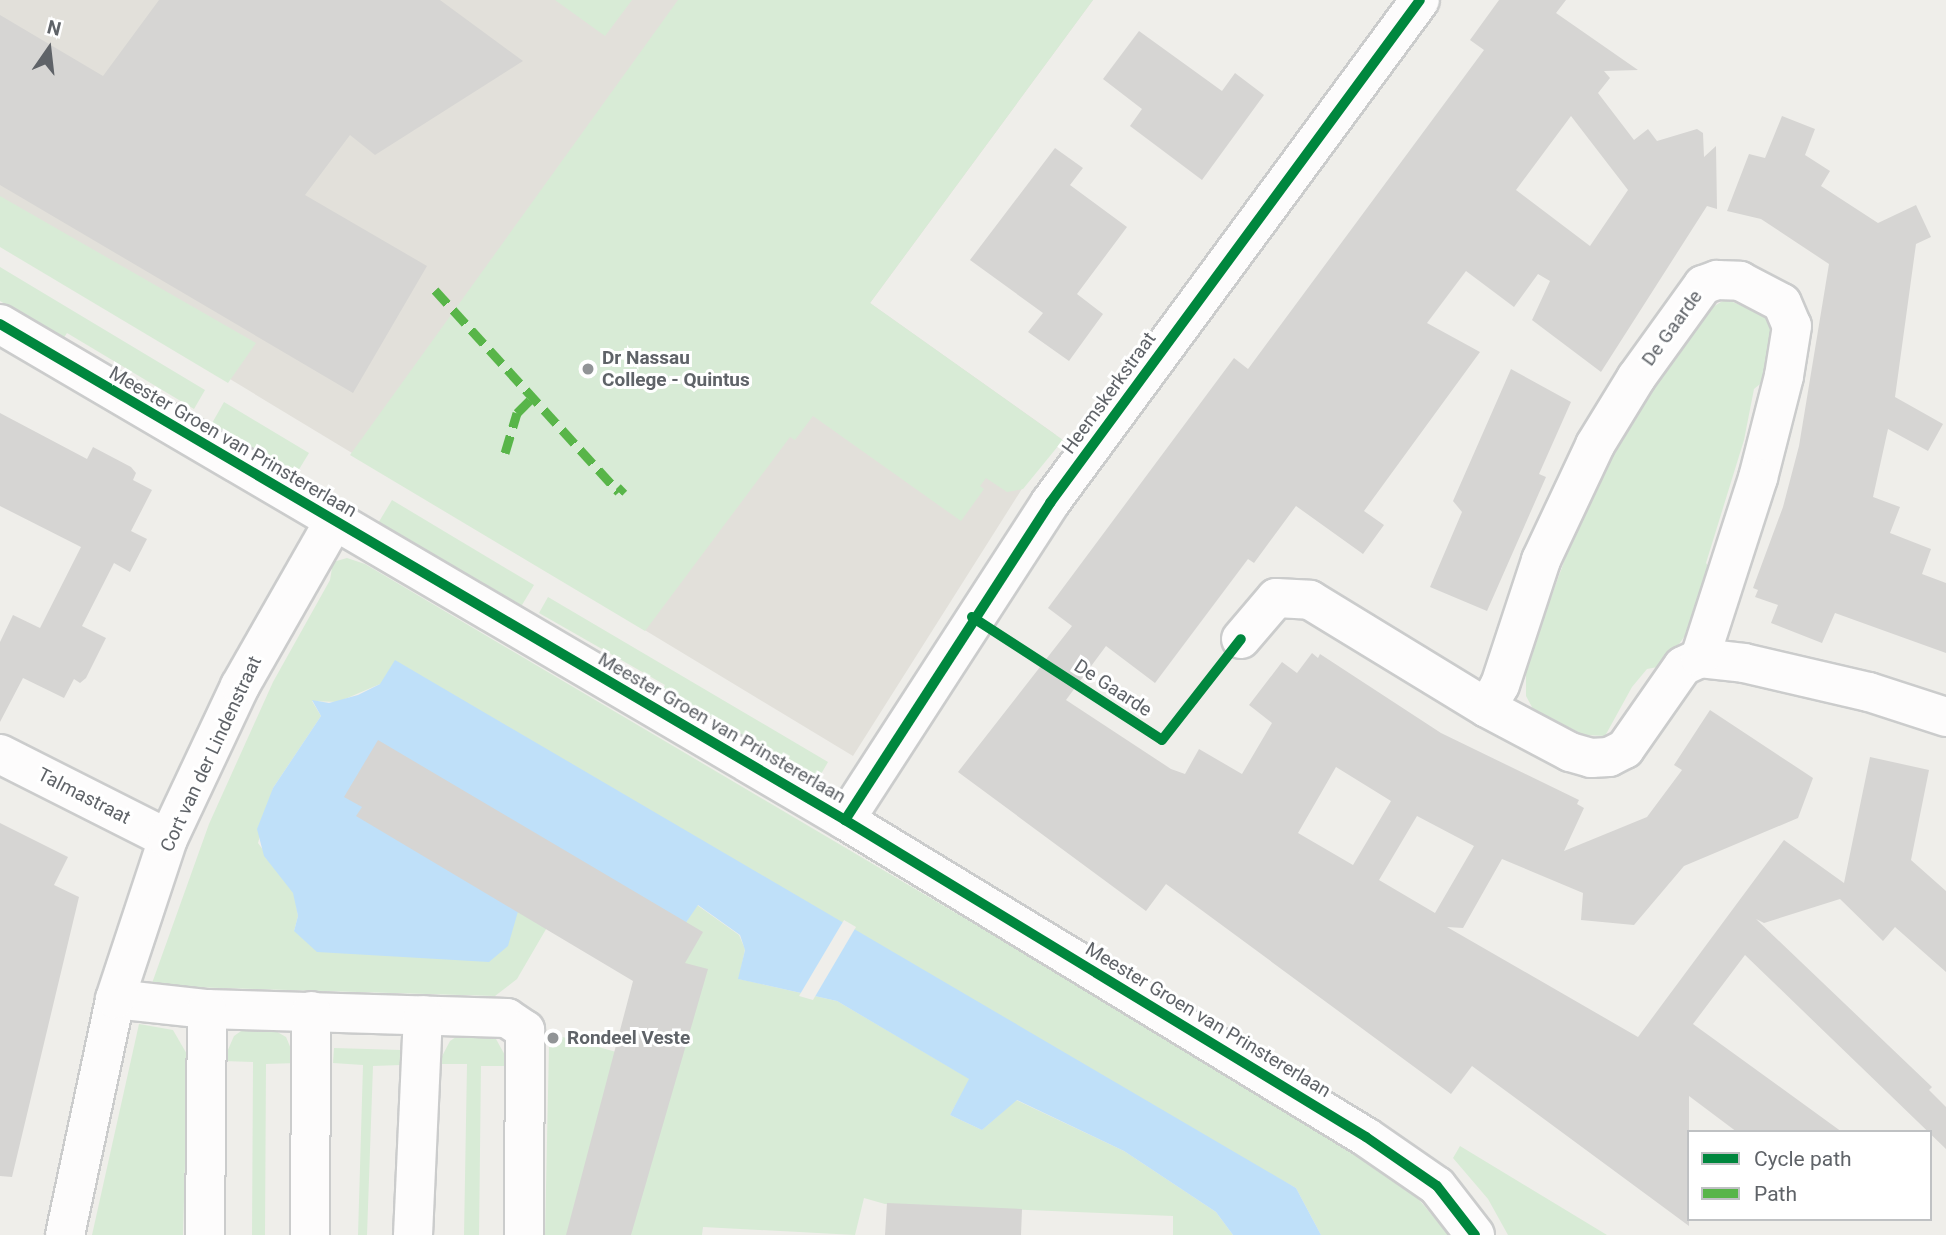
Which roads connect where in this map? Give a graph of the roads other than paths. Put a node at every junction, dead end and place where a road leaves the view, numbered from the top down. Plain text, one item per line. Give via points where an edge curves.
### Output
1 (1420, 0) edge
2 (0, 324) edge
3 (334, 521) junction
4 (1241, 639) dead end
5 (1700, 658) junction
6 (1487, 708) junction
7 (1946, 717) edge
8 (0, 754) edge
9 (845, 820) junction
10 (168, 839) junction
11 (115, 999) junction
12 (208, 1009) junction
13 (311, 1011) junction
14 (423, 1015) junction
15 (65, 1235) edge
16 (205, 1235) edge
17 (310, 1235) edge
18 (413, 1235) edge
19 (524, 1235) edge
20 (1475, 1235) edge

1 - 9 street, Heemskerkstraat via 1050,503
2 - 3 street, Meester Groen van Prinstererlaan
3 - 9 street, Meester Groen van Prinstererlaan
3 - 10 street, Cort van der Lindenstraat via 240,686
4 - 6 street via 1276,598 1311,600
5 - 6 street via 1683,666 1625,749 1609,757 1570,752
5 - 6 street, De Gaarde via 1758,478 1792,326 1782,303 1740,281 1703,285 1636,377 1595,445 1541,560 1500,685
5 - 7 street via 1744,663 1869,692
8 - 10 street, Talmastraat
9 - 20 street, Meester Groen van Prinstererlaan via 1417,1170 1455,1206
10 - 11 street, Cort van der Lindenstraat
11 - 12 street
11 - 15 street, Cort van der Lindenstraat
12 - 13 street
12 - 16 street
13 - 14 street
13 - 17 street
14 - 18 street
14 - 19 street via 507,1018 525,1030

